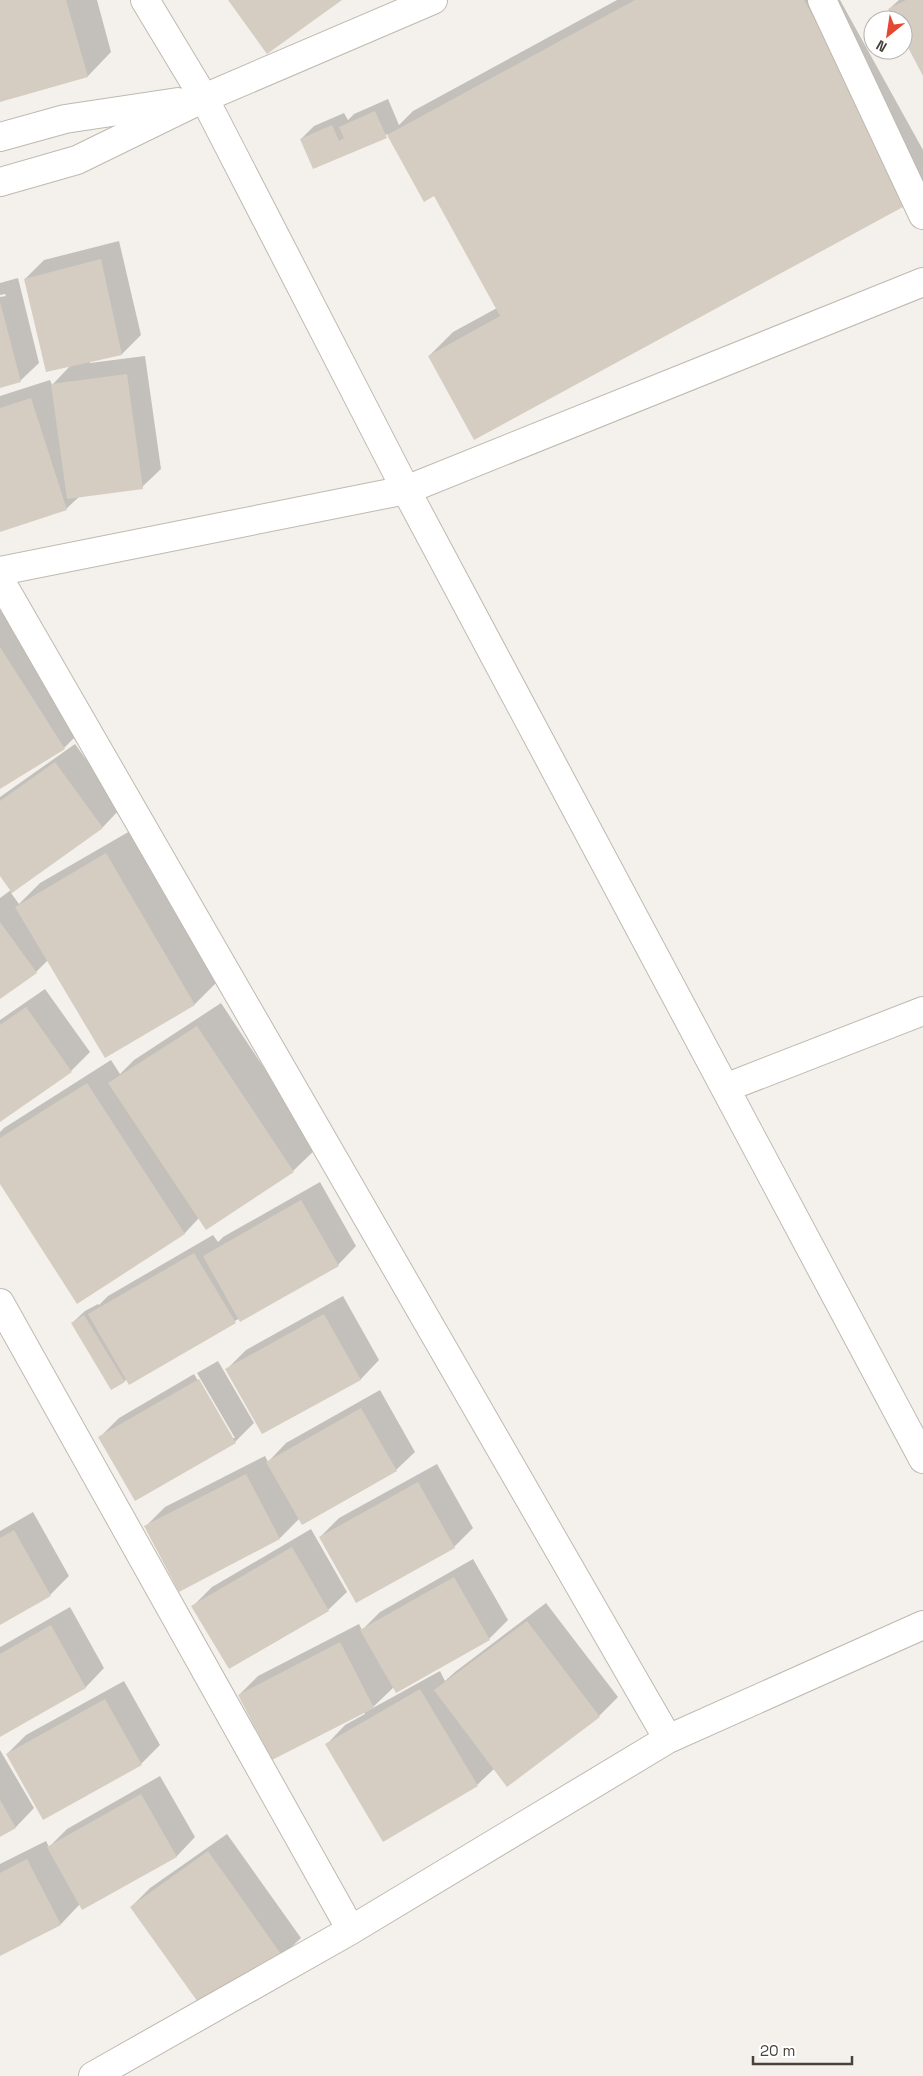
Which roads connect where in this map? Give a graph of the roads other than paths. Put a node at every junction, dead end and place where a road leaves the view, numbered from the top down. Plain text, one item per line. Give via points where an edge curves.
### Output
1 (145, 0) edge
2 (433, 0) edge
3 (822, 0) edge
4 (204, 98) junction
5 (0, 137) edge
6 (0, 182) edge
7 (923, 215) edge
8 (923, 282) edge
9 (406, 490) junction
10 (0, 571) edge
11 (0, 580) edge
12 (923, 1011) edge
13 (725, 1088) junction
14 (0, 1303) edge
15 (923, 1459) edge
16 (923, 1625) edge
17 (668, 1739) junction
18 (351, 1930) junction
19 (93, 2076) edge

1 - 4 street
2 - 4 street
3 - 7 street
4 - 5 street via 65,118
4 - 6 street via 78,160
4 - 9 street
8 - 9 street
9 - 10 street
9 - 13 street
11 - 17 street
12 - 13 street
13 - 15 street
14 - 18 street
16 - 17 street
17 - 18 street
18 - 19 street

